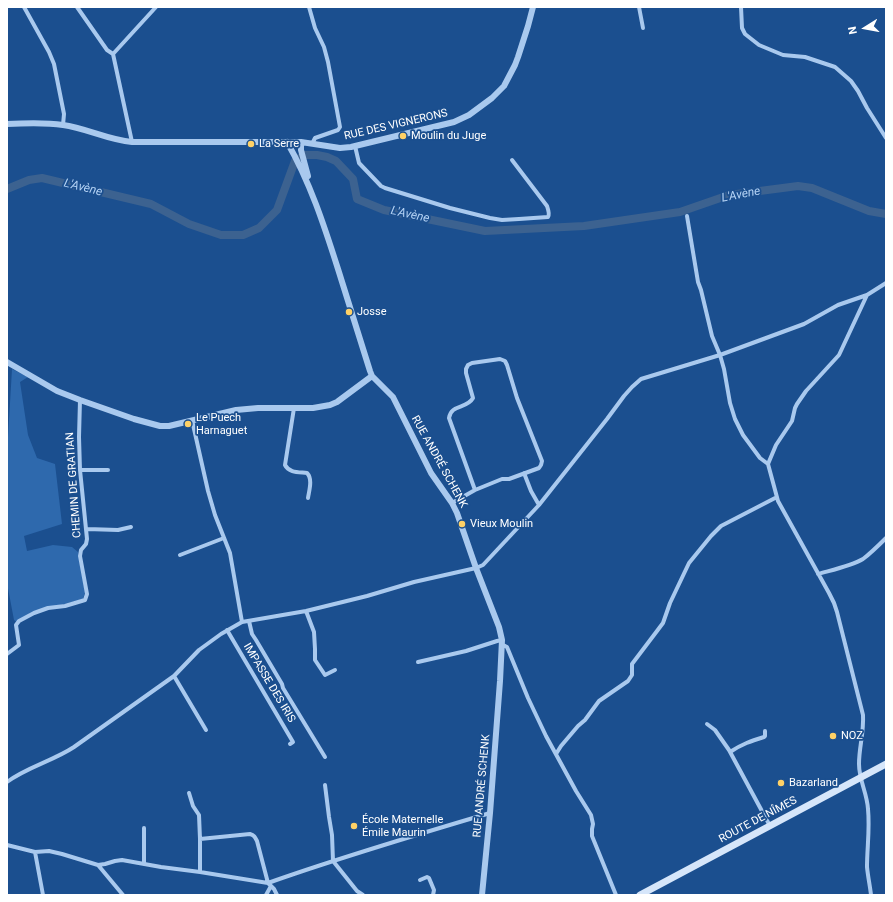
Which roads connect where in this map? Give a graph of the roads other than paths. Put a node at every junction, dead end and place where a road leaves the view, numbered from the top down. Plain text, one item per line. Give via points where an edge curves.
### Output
1 (24, 7) edge
2 (77, 7) edge
3 (156, 7) edge
4 (309, 7) edge
5 (533, 7) edge
6 (639, 7) edge
7 (741, 7) edge
8 (643, 28) dead end
9 (113, 54) junction
10 (7, 124) edge
11 (63, 125) junction
12 (886, 138) edge
13 (132, 142) junction
14 (287, 142) junction
15 (301, 142) junction
16 (312, 144) junction
17 (355, 146) junction
18 (512, 160) dead end
19 (303, 165) junction
20 (687, 216) dead end
21 (886, 283) edge
22 (867, 295) junction
23 (720, 355) junction
24 (7, 362) edge
25 (372, 376) junction
26 (80, 400) junction
27 (294, 408) junction
28 (192, 420) junction
29 (768, 464) junction
30 (80, 470) junction
31 (108, 470) dead end
32 (524, 473) junction
33 (475, 490) junction
34 (777, 497) junction
35 (308, 498) dead end
36 (452, 503) junction
37 (539, 505) junction
38 (131, 527) dead end
39 (86, 530) junction
40 (224, 538) junction
41 (886, 538) edge
42 (180, 555) dead end
43 (476, 568) junction
44 (818, 574) junction
45 (306, 611) junction
46 (249, 621) junction
47 (242, 622) junction
48 (227, 630) junction
49 (502, 643) junction
50 (7, 654) edge
51 (418, 662) dead end
52 (335, 670) dead end
53 (174, 676) junction
54 (707, 724) dead end
55 (206, 730) dead end
56 (764, 731) dead end
57 (290, 744) dead end
58 (730, 752) junction
59 (556, 754) junction
60 (325, 757) dead end
61 (886, 764) edge
62 (860, 778) junction
63 (7, 782) edge
64 (324, 785) dead end
65 (188, 793) dead end
66 (490, 813) junction
67 (770, 826) junction
68 (144, 828) dead end
69 (200, 839) junction
70 (7, 845) edge
71 (35, 852) junction
72 (333, 861) junction
73 (144, 864) junction
74 (98, 865) junction
75 (200, 872) junction
76 (420, 880) dead end
77 (270, 885) junction
78 (43, 895) edge
79 (123, 895) edge
80 (266, 895) edge
81 (277, 895) edge
82 (363, 895) edge
83 (433, 895) edge
84 (482, 895) edge
85 (616, 895) edge
86 (640, 895) edge
87 (871, 895) edge

1 - 11 street via 54,64 64,114
2 - 9 street via 107,50
3 - 9 street
4 - 16 street via 328,62 340,127 315,138
5 - 17 street, RUE DES VIGNERONS via 515,65 506,83 492,98 469,115 454,122
6 - 8 street
7 - 12 street via 742,28 745,34 759,44 783,55 805,57 834,67 851,81
9 - 13 street
10 - 11 street, RUE DES VIGNERONS
11 - 13 street, RUE DES VIGNERONS
13 - 14 street, RUE DES VIGNERONS
14 - 15 street, RUE DES VIGNERONS
14 - 19 street, RUE ANDRÉ SCHENK
15 - 16 street, RUE DES VIGNERONS
15 - 19 street, RUE ANDRÉ SCHENK
16 - 17 street, RUE DES VIGNERONS via 340,148
17 - 18 street via 359,163 385,188 490,218 519,220 548,217 547,206
19 - 25 street, RUE ANDRÉ SCHENK
20 - 23 street via 698,282 712,336
21 - 22 street
22 - 23 street via 838,305 804,324
22 - 29 street via 839,355 797,404 792,420 776,445
23 - 29 street via 735,420 760,458
23 - 37 street via 641,379 624,396
24 - 26 street via 57,391
25 - 27 street via 330,405
25 - 36 street, RUE ANDRÉ SCHENK via 393,397 431,473
26 - 28 street via 160,426
26 - 30 street, CHEMIN DE GRATIAN
27 - 28 street via 240,409
27 - 35 street via 285,465 290,470 310,475
28 - 40 street via 208,491
29 - 34 street
30 - 31 street
30 - 39 street, CHEMIN DE GRATIAN
32 - 33 street
32 - 33 street via 539,468 542,461 505,361 500,359 472,363 468,365 466,373 473,398 471,402 452,410 449,418
32 - 37 street
33 - 36 street
34 - 44 street
34 - 59 street via 721,526 711,536 689,563 657,632 632,664 632,675 628,681 599,701
36 - 43 street, RUE ANDRÉ SCHENK
37 - 43 street via 483,565
38 - 39 street via 118,530
39 - 50 street, CHEMIN DE GRATIAN via 86,544 80,556 87,594 85,600 48,608 19,621 16,625 19,645
40 - 42 street
40 - 47 street via 230,553
41 - 44 street via 861,560
43 - 45 street
43 - 49 street, RUE ANDRÉ SCHENK via 499,628
44 - 62 street via 834,603 863,715
45 - 46 street
45 - 52 street via 314,632 315,660 325,675
46 - 47 street
46 - 60 street via 252,634 318,741
47 - 48 street
48 - 53 street via 200,650
48 - 57 street, IMPASSE DES IRIS via 293,742
49 - 51 street via 497,641
49 - 59 street via 507,647 528,698
49 - 66 street, RUE ANDRÉ SCHENK
53 - 55 street
53 - 63 street via 74,747
54 - 58 street via 715,730
56 - 58 street via 764,737 749,741
58 - 67 street
59 - 85 street via 591,815 592,836
61 - 62 main road, ROUTE DE NÎMES
62 - 67 main road, ROUTE DE NÎMES
62 - 87 street via 869,821 867,868
64 - 72 street via 332,835
65 - 69 street via 199,815
66 - 72 street
66 - 84 street, RUE ANDRÉ SCHENK
67 - 86 main road, ROUTE DE NÎMES
68 - 73 street
69 - 75 street
69 - 77 street via 253,835 256,837
70 - 71 street
71 - 74 street via 49,851
71 - 78 street
72 - 77 street
72 - 82 street
73 - 74 street via 122,860
73 - 75 street
74 - 79 street
75 - 77 street
76 - 83 street via 429,878
77 - 80 street
77 - 81 street

